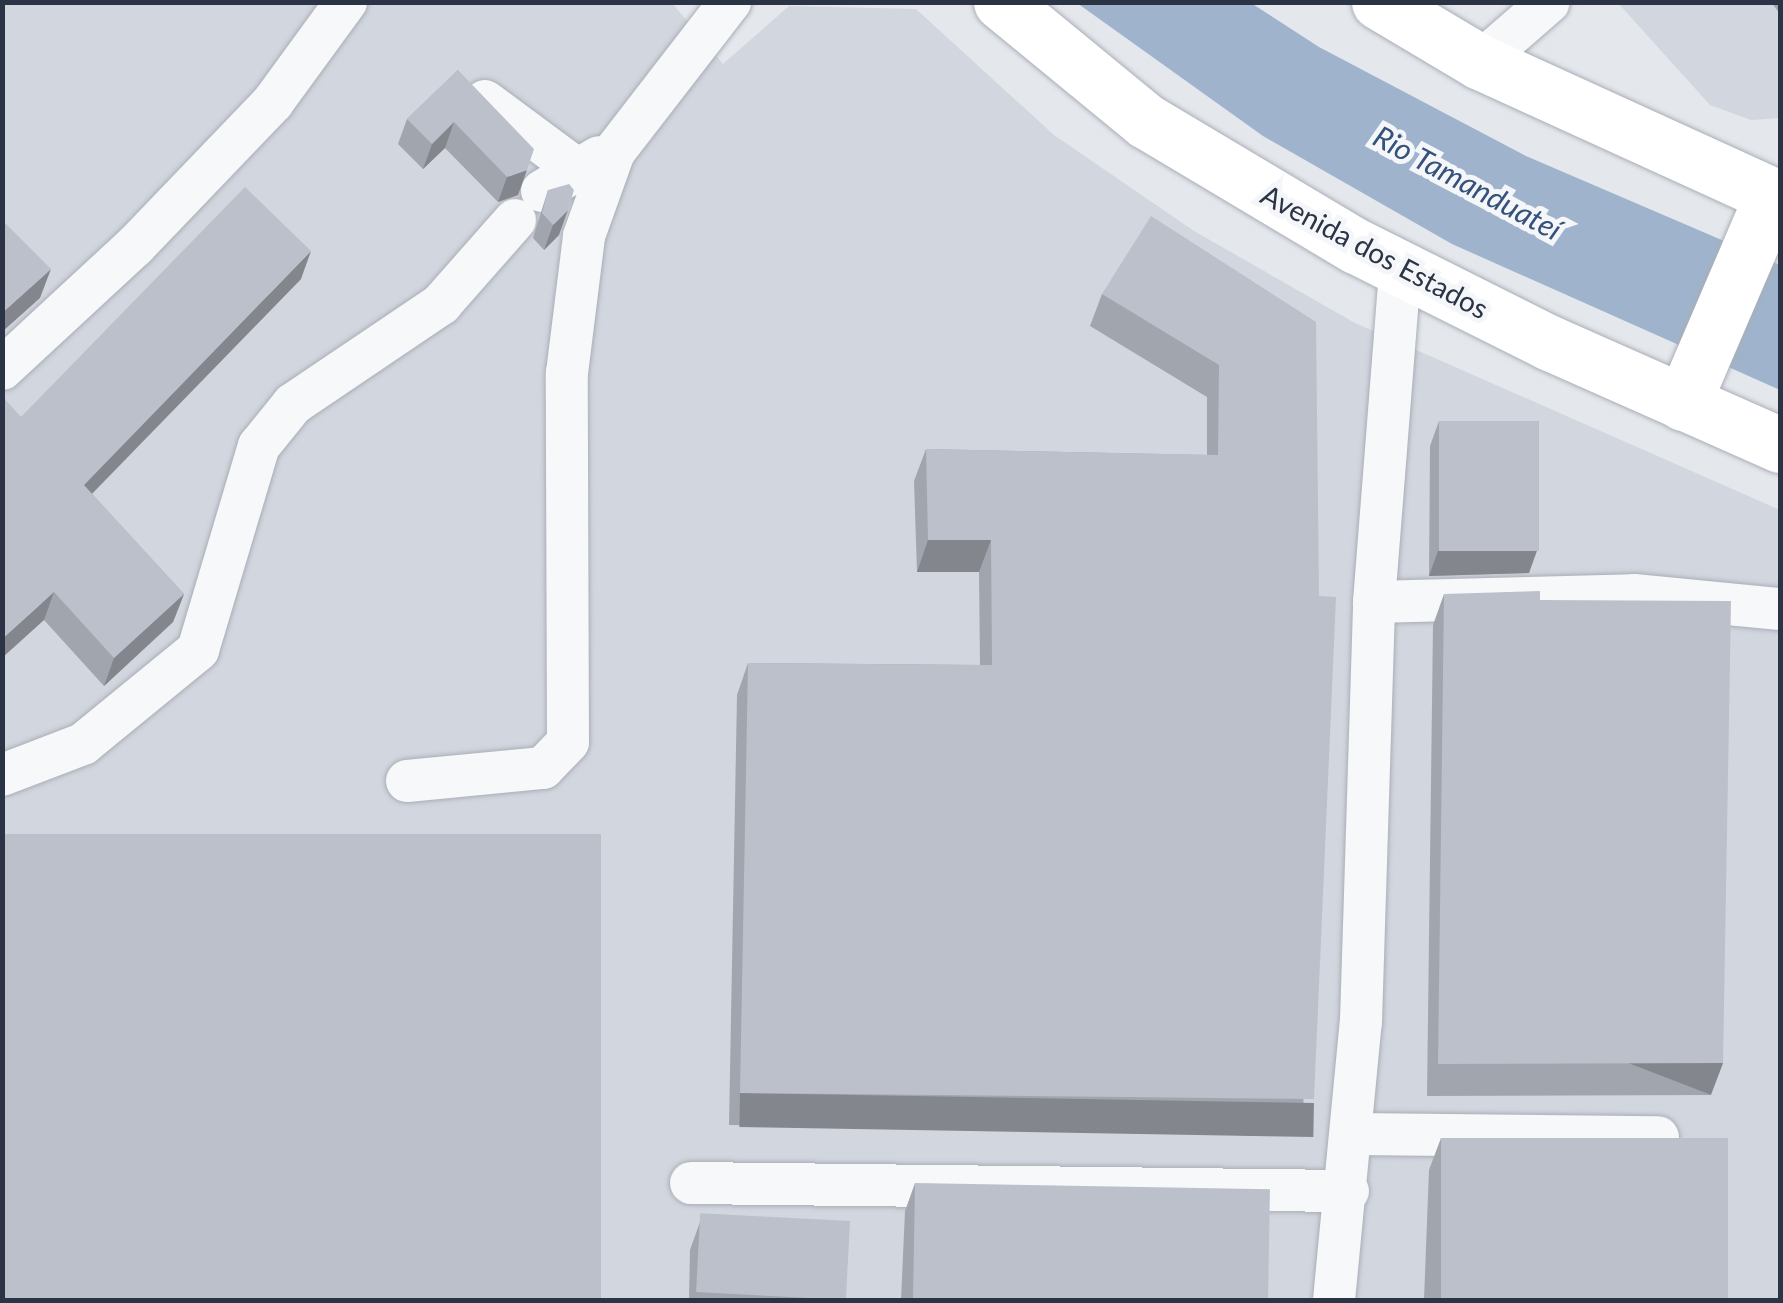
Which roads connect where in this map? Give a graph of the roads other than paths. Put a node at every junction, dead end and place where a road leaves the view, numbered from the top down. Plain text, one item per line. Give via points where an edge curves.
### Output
1 (346, 2) edge
2 (730, 2) edge
3 (1001, 2) edge
4 (1379, 2) edge
5 (1549, 2) edge
6 (1480, 62) junction
7 (486, 102) edge
8 (614, 152) junction
9 (544, 193) junction
10 (1770, 210) edge
11 (1400, 270) junction
12 (2, 370) edge
13 (1693, 381) junction
14 (1780, 445) edge
15 (1374, 602) junction
16 (1780, 609) edge
17 (2, 775) edge
18 (407, 781) dead end
19 (1353, 1134) junction
20 (1658, 1136) edge
21 (691, 1184) dead end
22 (1348, 1192) junction
23 (1334, 1300) edge

1 - 12 lane via 273,102 136,246
2 - 8 lane
3 - 11 highway, Avenida dos Estados via 1146,121
4 - 6 highway
5 - 6 lane
6 - 10 highway
7 - 9 lane
8 - 9 lane
8 - 18 lane via 584,236 567,373 568,742 543,768
9 - 17 lane via 441,304 293,404 260,446 198,650 83,744
10 - 13 highway
11 - 13 highway, Avenida dos Estados
11 - 15 lane
13 - 14 highway, Avenida dos Estados
15 - 16 lane via 1634,595
15 - 19 lane
19 - 20 lane
19 - 22 lane
21 - 22 lane
22 - 23 lane

